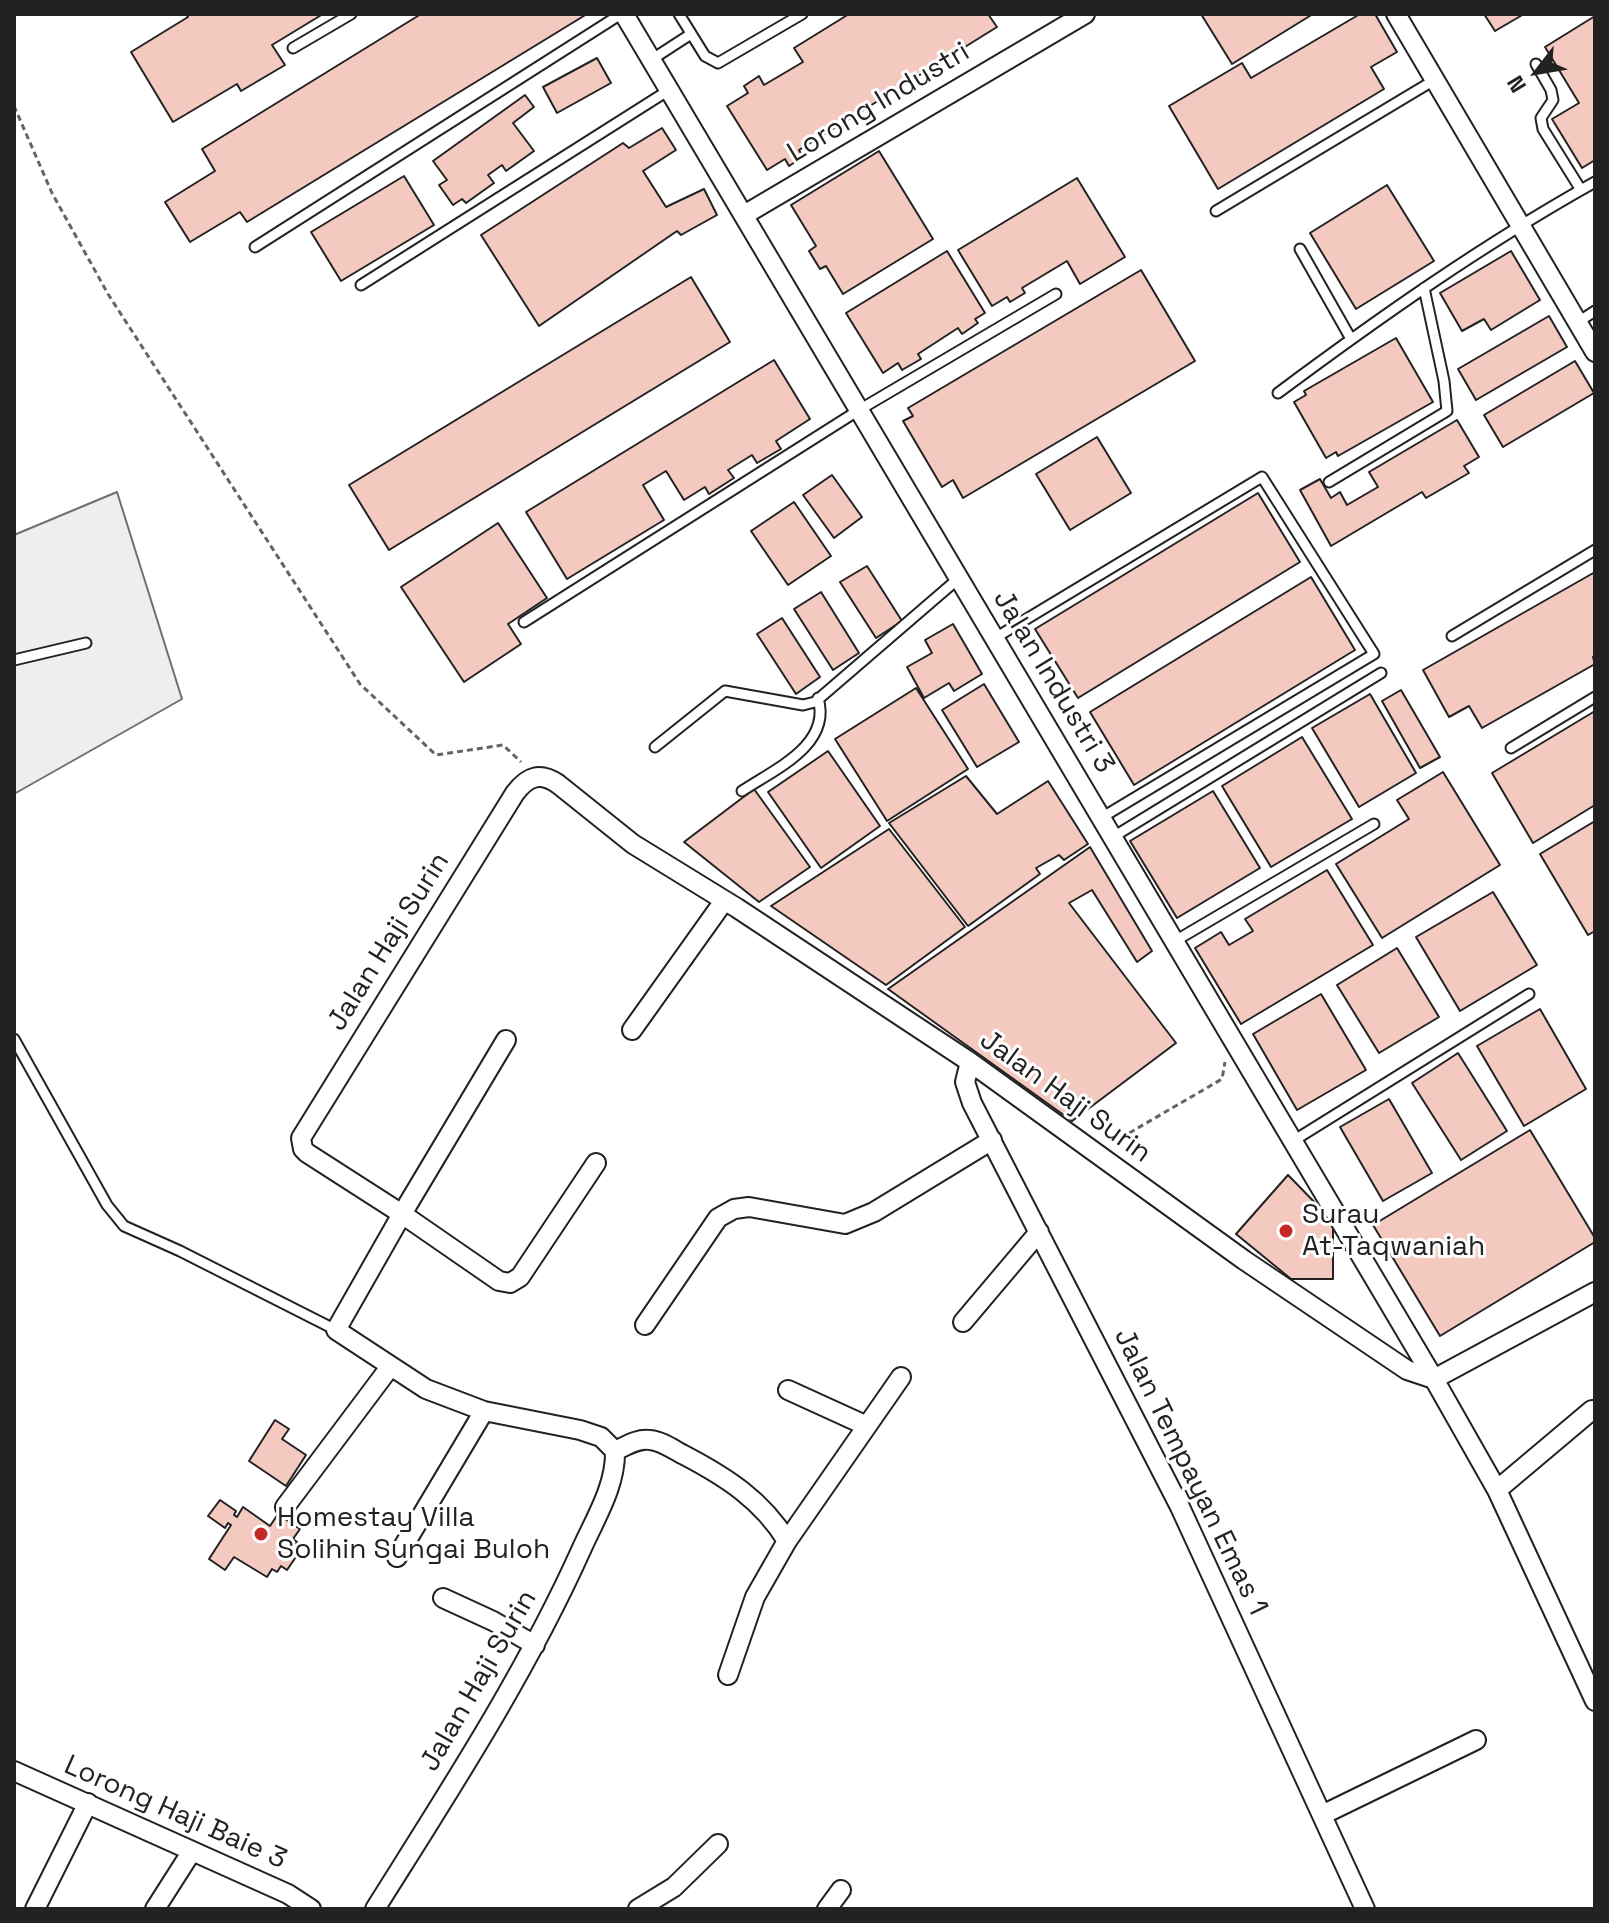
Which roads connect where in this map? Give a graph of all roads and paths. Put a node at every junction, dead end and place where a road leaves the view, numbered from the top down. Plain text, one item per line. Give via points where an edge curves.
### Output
1 (351, 14) edge
2 (623, 14) edge
3 (679, 14) edge
4 (802, 14) edge
5 (1085, 14) edge
6 (1396, 14) edge
7 (691, 34) junction
8 (293, 48) dead end
9 (651, 60) junction
10 (1536, 64) dead end
11 (1436, 79) junction
12 (669, 90) junction
13 (14, 106) edge
14 (1595, 182) edge
15 (1581, 190) junction
16 (1216, 211) dead end
17 (744, 215) junction
18 (1520, 224) junction
19 (255, 247) dead end
20 (1300, 249) dead end
21 (361, 285) dead end
22 (1424, 288) junction
23 (1056, 294) dead end
24 (1595, 311) edge
25 (1578, 322) junction
26 (1351, 339) junction
27 (1595, 352) edge
28 (1278, 393) dead end
29 (859, 410) junction
30 (1329, 482) dead end
31 (1595, 550) edge
32 (959, 578) junction
33 (524, 622) dead end
34 (1452, 636) dead end
35 (995, 638) junction
36 (86, 643) dead end
37 (14, 660) edge
38 (1381, 673) dead end
39 (1595, 697) edge
40 (818, 698) junction
41 (655, 747) dead end
42 (1511, 748) dead end
43 (535, 776) junction
44 (742, 791) dead end
45 (1101, 818) junction
46 (1374, 824) dead end
47 (1113, 837) junction
48 (724, 901) junction
49 (1175, 941) junction
50 (1529, 994) dead end
51 (632, 1030) dead end
52 (14, 1039) edge
53 (506, 1040) dead end
54 (970, 1062) junction
55 (1225, 1063) dead end
56 (992, 1140) junction
57 (1293, 1141) junction
58 (1095, 1153) junction
59 (596, 1163) dead end
60 (402, 1214) junction
61 (1039, 1232) junction
62 (1595, 1292) edge
63 (963, 1322) dead end
64 (645, 1325) dead end
65 (336, 1330) junction
66 (390, 1367) junction
67 (901, 1377) dead end
68 (1434, 1379) junction
69 (788, 1390) dead end
70 (1592, 1410) dead end
71 (484, 1411) junction
72 (867, 1426) junction
73 (615, 1451) junction
74 (1497, 1490) junction
75 (285, 1507) dead end
76 (787, 1541) junction
77 (397, 1557) dead end
78 (443, 1598) dead end
79 (535, 1645) junction
80 (728, 1675) dead end
81 (1593, 1691) edge
82 (1476, 1740) dead end
83 (14, 1771) edge
84 (88, 1803) junction
85 (1322, 1815) junction
86 (718, 1844) dead end
87 (192, 1851) junction
88 (841, 1890) dead end
89 (303, 1907) edge
90 (35, 1909) edge
91 (155, 1909) edge
92 (375, 1909) edge
93 (638, 1909) edge
94 (827, 1909) edge
95 (1365, 1909) edge

1 - 8 lane
2 - 9 street, Jalan Industri 3
2 - 19 lane
3 - 7 lane
4 - 7 lane via 718,63 705,56
5 - 17 street, Lorong Industri
6 - 11 street
7 - 9 lane
9 - 12 street, Jalan Industri 3
10 - 15 lane via 1553,100 1541,118 1543,129
11 - 16 lane
11 - 18 street
12 - 17 street, Jalan Industri 3
12 - 21 lane
13 - 43 path via 52,193 108,294 360,684 436,755 503,745
14 - 15 lane
15 - 18 lane
17 - 29 street, Jalan Industri 3
18 - 22 lane
18 - 25 street
20 - 26 lane
22 - 26 lane
22 - 30 lane via 1447,411
23 - 29 lane
24 - 25 lane
25 - 27 street
26 - 28 lane
29 - 32 street, Jalan Industri 3
29 - 33 lane
31 - 34 lane
32 - 35 street, Jalan Industri 3
32 - 40 lane
35 - 45 street, Jalan Industri 3
35 - 45 lane via 1262,477 1374,654
36 - 37 lane
38 - 47 lane
39 - 42 lane
40 - 41 lane via 803,705 725,691
40 - 44 lane via 823,714 808,745
43 - 48 street, Jalan Haji Surin via 558,784 633,844
43 - 60 street, Jalan Haji Surin via 515,793 301,1138 307,1153
45 - 47 street, Jalan Industri 3
46 - 49 lane
47 - 49 street, Jalan Industri 3
48 - 51 street
48 - 54 street, Jalan Haji Surin
49 - 57 street, Jalan Industri 3
50 - 57 lane
52 - 65 lane via 107,1205 124,1226
53 - 60 street
54 - 56 street, Jalan Tempayan Emas 1 via 965,1088
54 - 58 street, Jalan Haji Surin
55 - 58 path via 1222,1079
56 - 61 street, Jalan Tempayan Emas 1
56 - 64 street via 845,1224 766,1209 734,1209 718,1218
57 - 68 street, Jalan Industri 3
58 - 68 street, Jalan Haji Surin via 1407,1370
59 - 60 street via 520,1277 510,1283 499,1281
60 - 65 street
61 - 63 street
61 - 85 street, Jalan Tempayan Emas 1 via 1180,1507
62 - 68 street
65 - 66 street
66 - 71 street via 426,1389
66 - 75 street
67 - 72 street
68 - 74 street, Jalan Industri 3
69 - 72 street
70 - 74 street
71 - 73 street via 580,1430 601,1437
71 - 77 street
72 - 76 street
73 - 76 street via 647,1439 683,1455 741,1488 775,1521
73 - 79 street, Jalan Haji Surin via 610,1487
74 - 81 street, Jalan Industri 3
76 - 80 street via 755,1597
78 - 79 street
79 - 92 street, Jalan Haji Surin
82 - 85 street
83 - 84 street, Lorong Haji Baie 3
84 - 87 street, Lorong Haji Baie 3
84 - 90 street
85 - 95 street, Jalan Tempayan Emas 1
86 - 93 street via 674,1887
87 - 89 street, Lorong Haji Baie 3 via 288,1894
87 - 91 street
88 - 94 street

